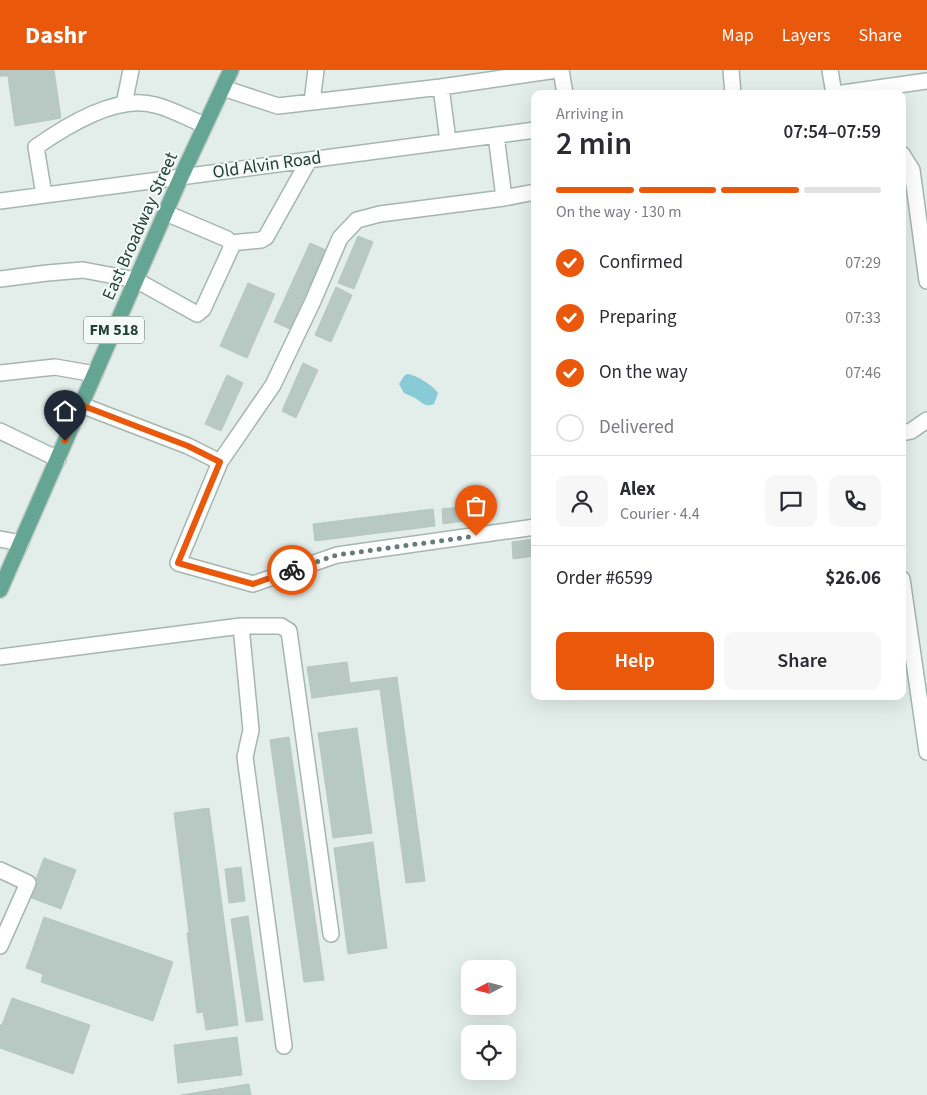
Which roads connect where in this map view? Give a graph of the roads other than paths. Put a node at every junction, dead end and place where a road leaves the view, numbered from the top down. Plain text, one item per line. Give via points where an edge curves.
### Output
1 (131, 70) edge
2 (231, 70) edge
3 (316, 70) edge
4 (557, 70) edge
5 (561, 70) edge
6 (731, 70) edge
7 (830, 70) edge
8 (493, 74) edge
9 (927, 81) edge
10 (441, 87) junction
11 (223, 88) junction
12 (564, 90) edge
13 (732, 90) edge
14 (834, 90) edge
15 (863, 90) edge
16 (312, 102) junction
17 (124, 104) junction
18 (205, 126) junction
19 (531, 131) edge
20 (496, 135) junction
21 (448, 141) junction
22 (309, 160) junction
23 (906, 160) edge
24 (182, 176) junction
25 (531, 193) edge
26 (44, 195) junction
27 (504, 198) junction
28 (0, 201) edge
29 (166, 212) junction
30 (231, 243) junction
31 (0, 279) edge
32 (136, 280) junction
33 (927, 281) edge
34 (0, 373) edge
35 (95, 374) junction
36 (81, 405) junction
37 (927, 420) edge
38 (0, 430) edge
39 (906, 432) edge
40 (58, 459) junction
41 (220, 462) junction
42 (531, 528) edge
43 (0, 539) edge
44 (21, 543) junction
45 (0, 590) edge
46 (241, 626) junction
47 (906, 626) edge
48 (0, 658) edge
49 (910, 684) edge
50 (927, 752) edge
51 (0, 870) edge
52 (331, 934) dead end
53 (0, 946) edge
54 (284, 1046) dead end

1 - 17 street
2 - 11 main road, East Broadway Street / FM 518
3 - 16 street
4 - 8 street
5 - 12 street
6 - 13 street
7 - 14 street
8 - 10 street
9 - 15 street
10 - 16 street
10 - 21 street
11 - 16 street via 278,106
11 - 18 main road, East Broadway Street / FM 518
17 - 18 street via 154,104
17 - 26 street via 61,129 36,147
18 - 24 main road, East Broadway Street / FM 518
19 - 20 street, Old Alvin Road
20 - 21 street, Old Alvin Road
20 - 27 street
21 - 22 street, Old Alvin Road
22 - 24 street, Old Alvin Road
22 - 30 street via 266,237
23 - 33 street via 912,170
24 - 26 street, Old Alvin Road
24 - 29 main road, East Broadway Street / FM 518
25 - 27 street
26 - 28 street, Old Alvin Road
27 - 41 street via 380,214 357,220 340,238 273,385
29 - 30 street
29 - 32 main road, East Broadway Street / FM 518
30 - 32 street via 203,309 197,314
31 - 32 street via 83,270
32 - 35 main road, East Broadway Street / FM 518
34 - 35 street via 55,367
35 - 36 main road, East Broadway Street / FM 518
36 - 40 main road, East Broadway Street / FM 518
36 - 41 street via 188,446
37 - 39 street
38 - 40 street
40 - 44 main road, East Broadway Street / FM 518
41 - 42 street via 178,563 253,584 337,555
43 - 44 street
44 - 45 main road, East Broadway Street / FM 518
46 - 48 street
46 - 52 street via 281,626 289,631
46 - 54 street via 250,730 245,757
47 - 49 street
49 - 50 street
51 - 53 street via 28,883

